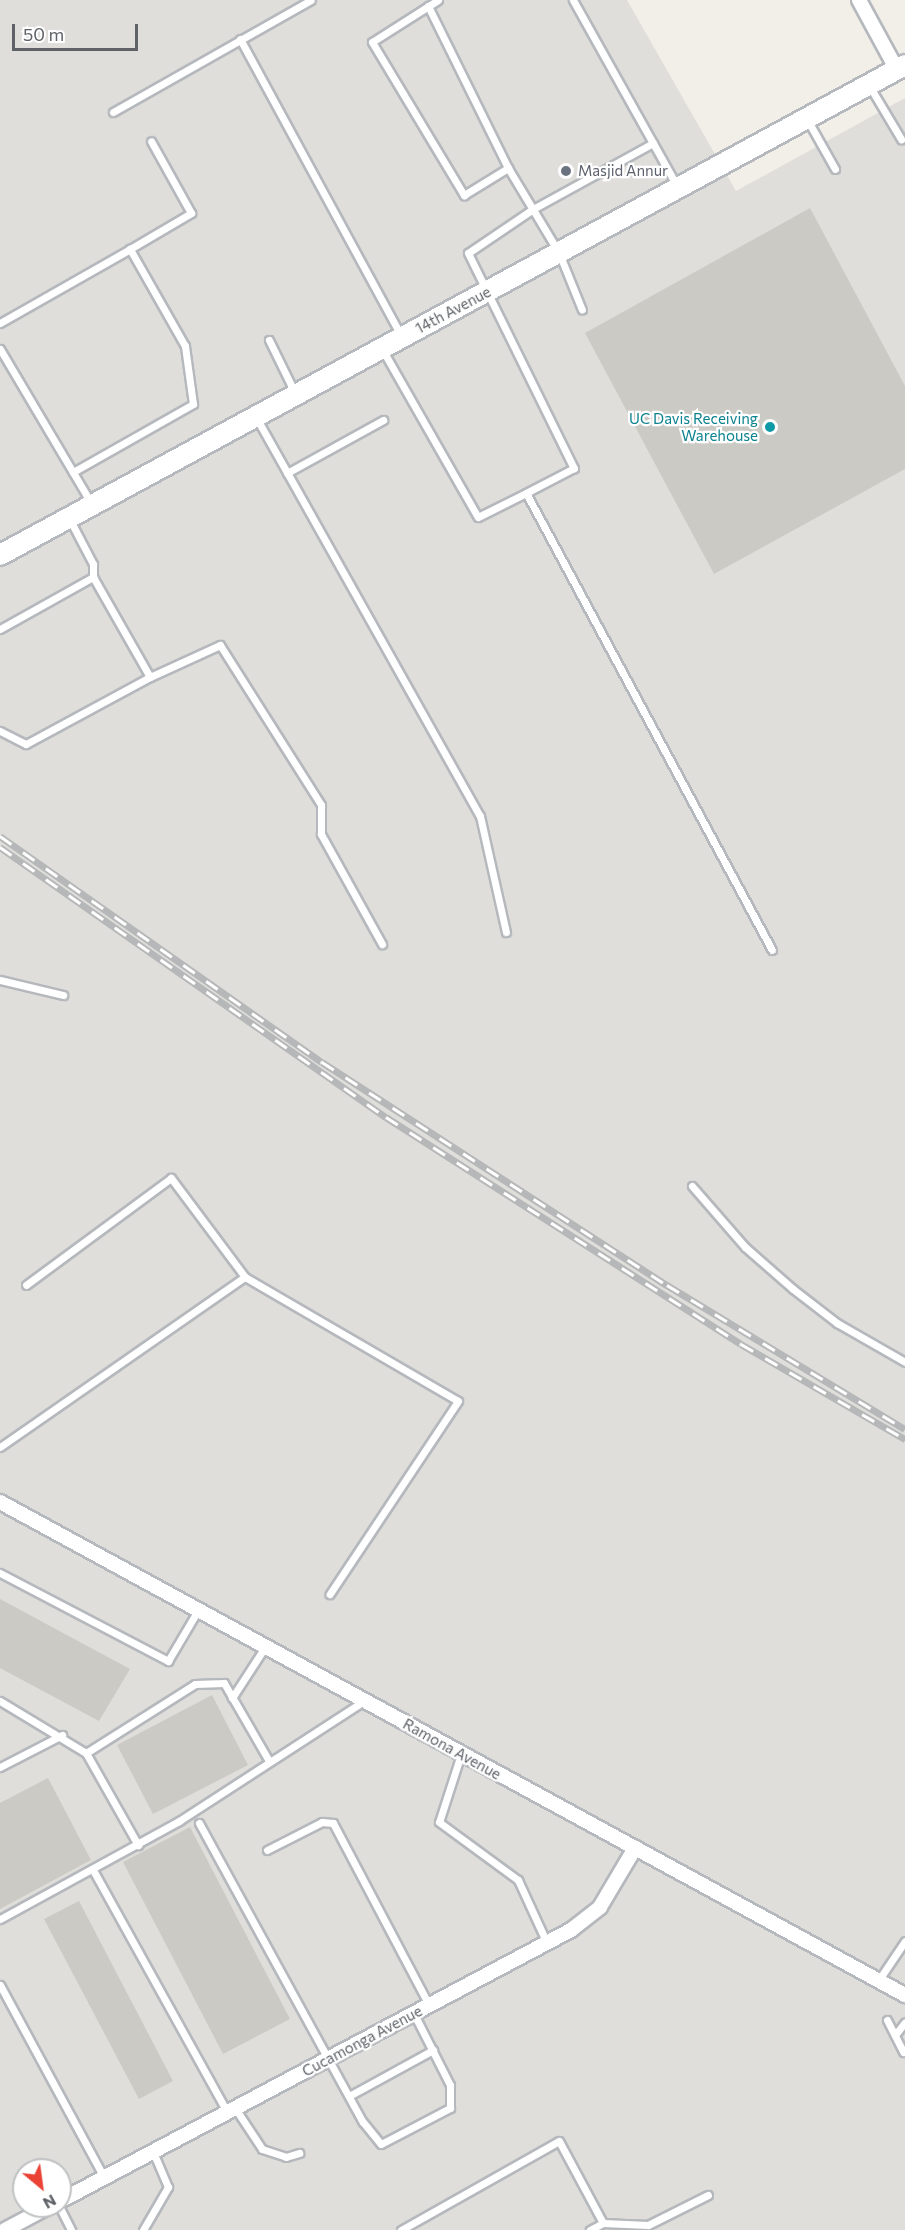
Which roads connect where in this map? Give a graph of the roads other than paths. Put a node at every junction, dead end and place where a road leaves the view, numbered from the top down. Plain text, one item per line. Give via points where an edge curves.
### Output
1 (311, 0) edge
2 (438, 0) edge
3 (573, 0) edge
4 (859, 0) edge
5 (428, 6) junction
6 (240, 39) junction
7 (901, 67) edge
8 (868, 85) junction
9 (113, 112) dead end
10 (806, 118) junction
11 (901, 139) dead end
12 (151, 141) dead end
13 (653, 142) junction
14 (508, 168) junction
15 (835, 169) dead end
16 (678, 188) junction
17 (533, 208) junction
18 (130, 249) junction
19 (559, 253) junction
20 (487, 291) junction
21 (582, 310) dead end
22 (0, 323) edge
23 (402, 337) junction
24 (269, 340) dead end
25 (0, 349) edge
26 (382, 349) junction
27 (296, 395) junction
28 (255, 417) junction
29 (383, 420) dead end
30 (73, 472) junction
31 (287, 473) junction
32 (526, 493) junction
33 (92, 506) junction
34 (68, 518) junction
35 (0, 555) edge
36 (93, 577) junction
37 (0, 629) edge
38 (150, 677) junction
39 (0, 732) edge
40 (506, 932) dead end
41 (382, 944) dead end
42 (772, 950) dead end
43 (0, 981) edge
44 (63, 995) dead end
45 (692, 1186) dead end
46 (245, 1277) junction
47 (26, 1285) dead end
48 (905, 1362) edge
49 (0, 1447) edge
50 (0, 1502) edge
51 (0, 1573) edge
52 (330, 1594) dead end
53 (198, 1610) junction
54 (265, 1647) junction
55 (232, 1698) junction
56 (0, 1701) edge
57 (364, 1701) junction
58 (62, 1735) junction
59 (86, 1753) junction
60 (461, 1754) junction
61 (269, 1761) junction
62 (0, 1767) edge
63 (199, 1823) dead end
64 (138, 1845) junction
65 (635, 1848) junction
66 (267, 1850) dead end
67 (93, 1870) junction
68 (0, 1919) edge
69 (905, 1941) edge
70 (547, 1943) junction
71 (878, 1981) junction
72 (0, 1985) edge
73 (905, 1995) edge
74 (429, 2005) junction
75 (414, 2014) junction
76 (887, 2020) dead end
77 (905, 2022) edge
78 (895, 2035) junction
79 (433, 2050) junction
80 (903, 2052) dead end
81 (329, 2058) junction
82 (349, 2096) junction
83 (231, 2110) junction
84 (153, 2151) junction
85 (299, 2153) dead end
86 (104, 2177) junction
87 (72, 2194) edge
88 (708, 2195) dead end
89 (28, 2218) edge
90 (603, 2223) junction
91 (5, 2230) edge
92 (143, 2230) edge
93 (401, 2230) edge
94 (590, 2230) edge

1 - 6 lane
2 - 5 lane
3 - 13 lane
4 - 7 street
5 - 14 lane
5 - 14 lane via 372,42 465,195
6 - 9 lane
6 - 23 lane
7 - 8 main road, 14th Avenue
8 - 10 main road, 14th Avenue
8 - 11 lane
10 - 15 lane
10 - 16 main road, 14th Avenue
12 - 18 lane via 191,213
13 - 16 lane
13 - 17 lane
14 - 17 lane
16 - 19 main road, 14th Avenue
17 - 19 lane
17 - 20 lane via 468,253
18 - 22 lane
18 - 30 lane via 185,346 193,404
19 - 20 main road, 14th Avenue
19 - 21 lane
20 - 23 main road, 14th Avenue
20 - 32 lane via 574,468
23 - 26 main road, 14th Avenue
24 - 27 lane
25 - 30 lane
26 - 27 main road, 14th Avenue
26 - 32 lane via 478,517
27 - 28 main road, 14th Avenue
28 - 31 lane
28 - 33 main road, 14th Avenue
29 - 31 lane
30 - 33 lane
31 - 40 lane via 480,816
32 - 42 lane
33 - 34 main road, 14th Avenue
34 - 35 main road, 14th Avenue
34 - 36 lane via 93,564
36 - 37 lane
36 - 38 lane
38 - 39 lane via 26,744
38 - 41 lane via 220,645 321,805 321,834
43 - 44 lane
45 - 48 lane via 745,1247 793,1289 837,1323
46 - 47 lane via 171,1178
46 - 49 lane
46 - 52 lane via 458,1401
50 - 53 street, Ramona Avenue
51 - 53 lane via 168,1661
53 - 54 street, Ramona Avenue
54 - 55 lane
54 - 57 street, Ramona Avenue
55 - 59 lane via 224,1683 195,1684
55 - 61 lane
56 - 58 lane
57 - 60 street, Ramona Avenue
57 - 61 lane
58 - 59 lane
58 - 62 lane
59 - 64 lane
60 - 65 street, Ramona Avenue
60 - 70 lane via 439,1822 518,1880
61 - 64 lane
63 - 81 lane
64 - 67 lane
65 - 70 street, Cucamonga Avenue via 600,1907
65 - 71 street, Ramona Avenue
66 - 74 lane via 322,1822 333,1823
67 - 68 lane
67 - 83 lane
69 - 71 lane
70 - 74 street, Cucamonga Avenue
71 - 73 street, Ramona Avenue
72 - 86 lane
74 - 75 street, Cucamonga Avenue
75 - 79 lane
75 - 81 street, Cucamonga Avenue
76 - 78 lane
77 - 78 lane
78 - 80 lane
79 - 82 lane
79 - 82 lane via 450,2085 450,2108 381,2144
81 - 82 lane
81 - 83 street, Cucamonga Avenue
83 - 84 street, Cucamonga Avenue
83 - 85 lane via 262,2149 286,2157
84 - 86 street, Cucamonga Avenue
84 - 92 lane via 168,2187
86 - 87 street, Cucamonga Avenue
88 - 90 lane via 648,2225
89 - 91 street
90 - 93 lane via 559,2141
90 - 94 lane

